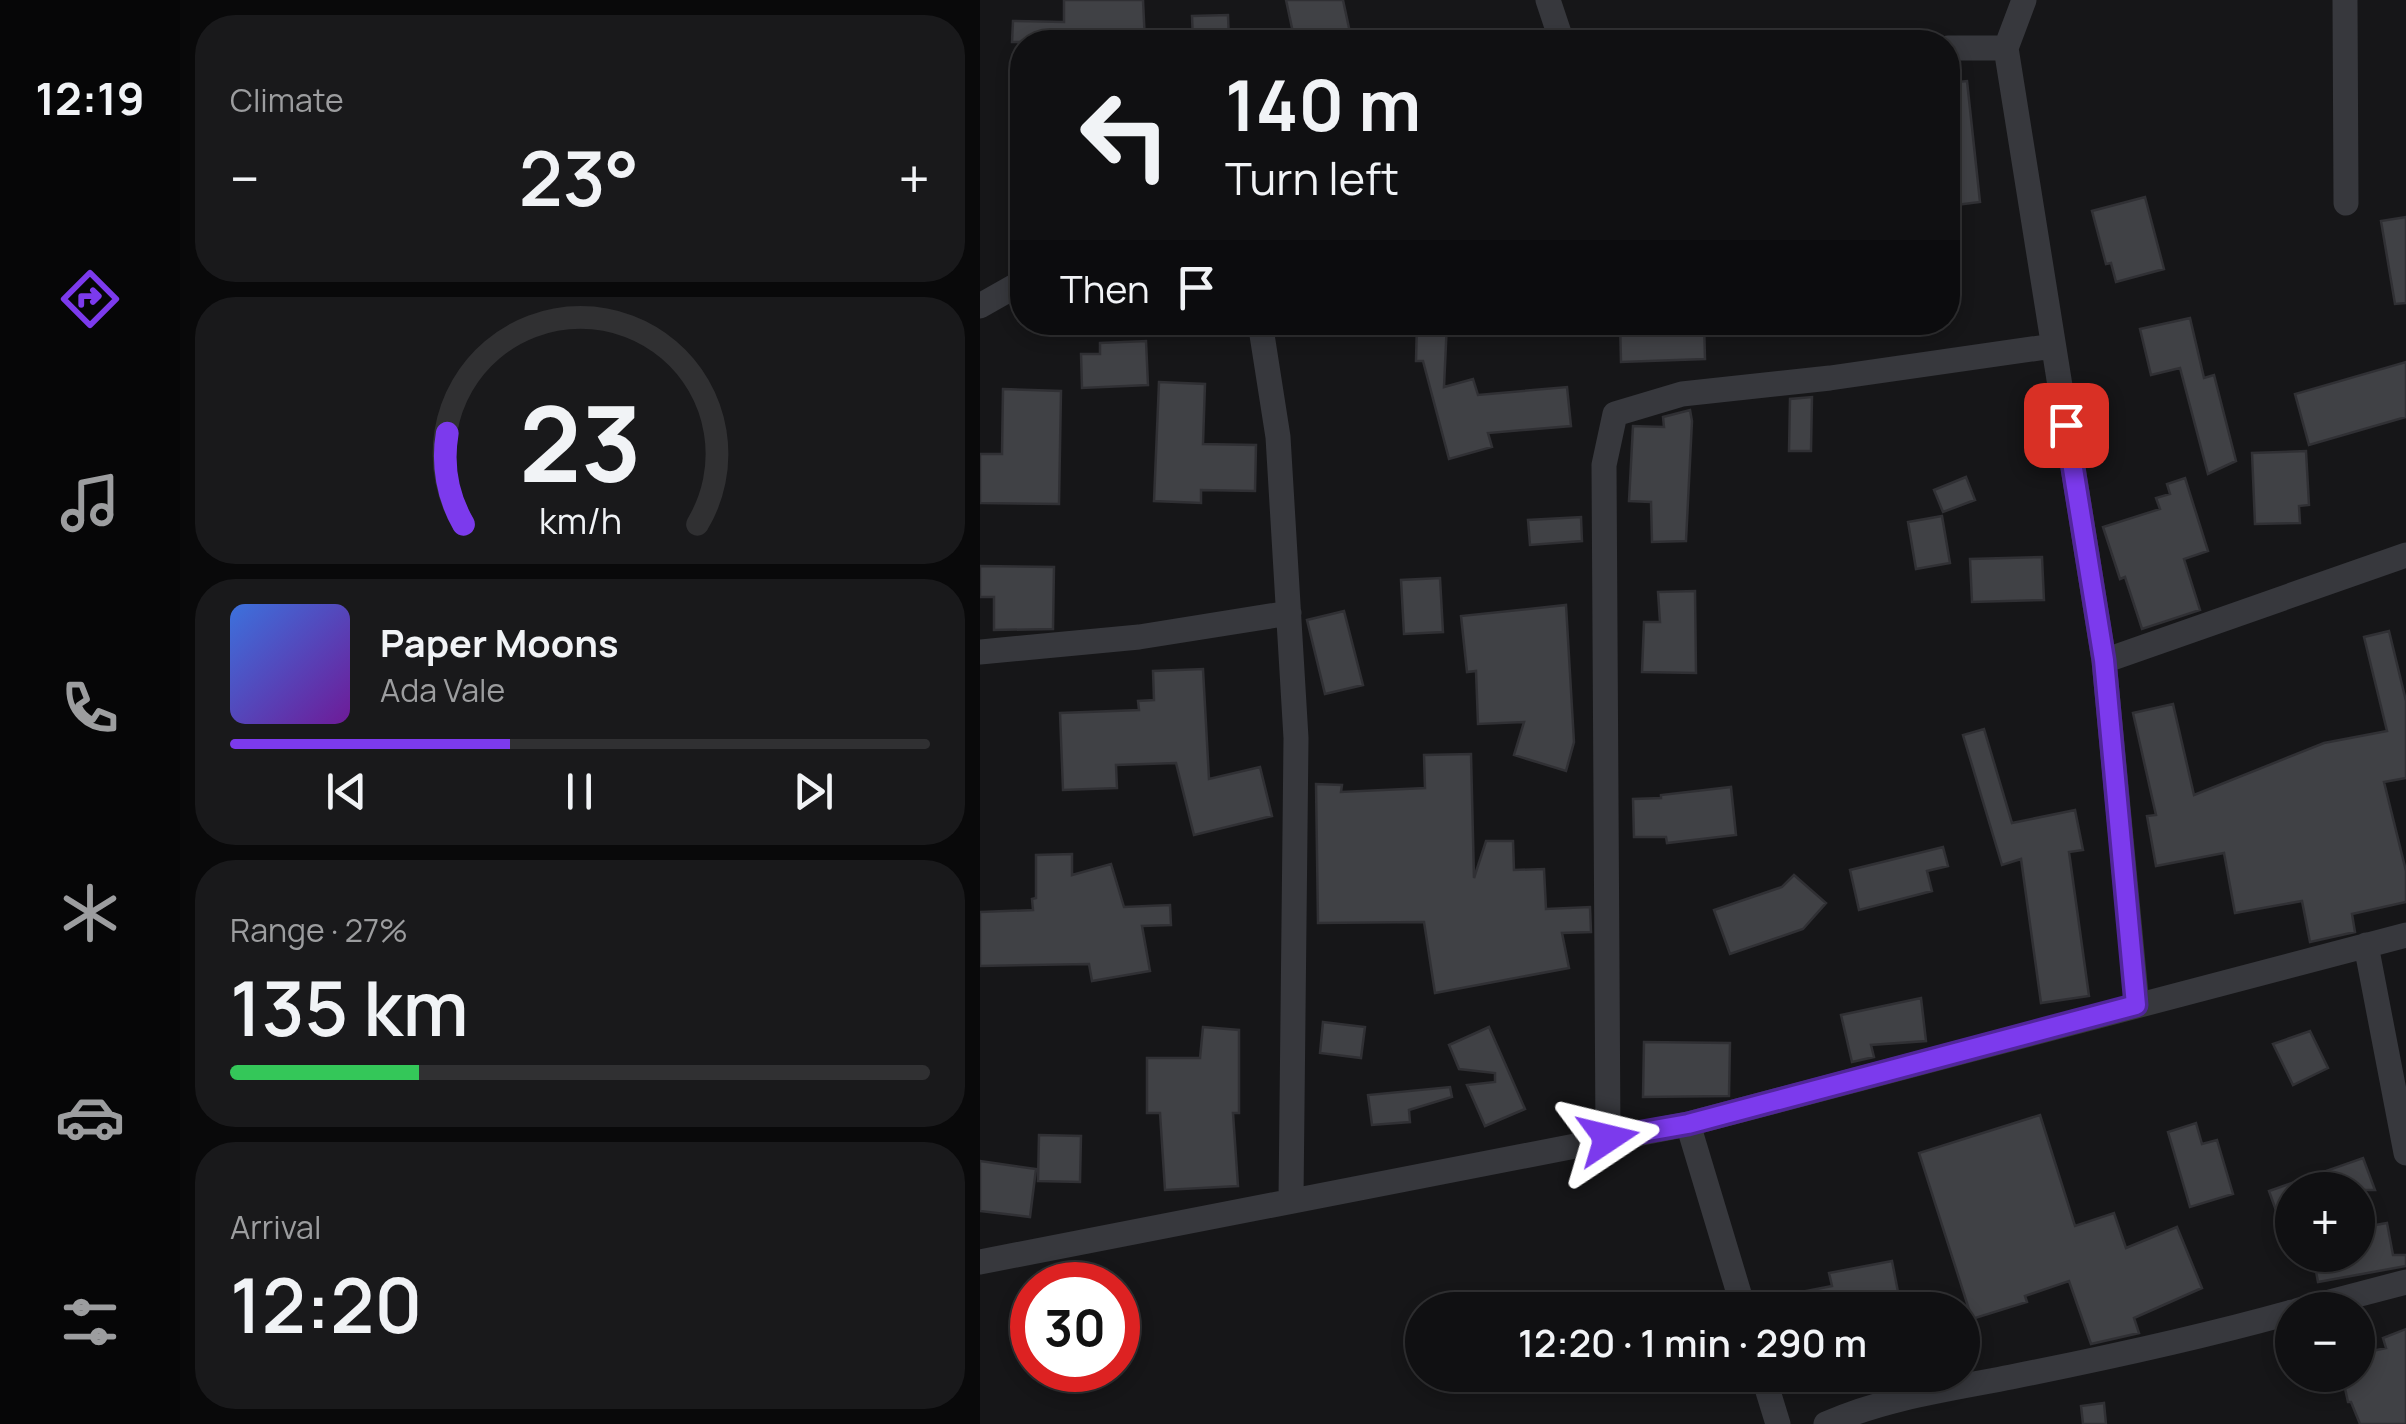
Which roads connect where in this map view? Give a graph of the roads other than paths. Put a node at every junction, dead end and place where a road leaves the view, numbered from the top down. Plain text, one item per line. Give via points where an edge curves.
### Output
1 (1548, 0) edge
2 (2024, 0) edge
3 (2346, 0) edge
4 (1558, 30) edge
5 (1960, 48) edge
6 (2006, 48) junction
7 (2346, 203) dead end
8 (1010, 289) edge
9 (980, 306) edge
10 (1262, 335) edge
11 (2053, 346) junction
12 (2406, 555) edge
13 (1289, 613) junction
14 (980, 652) edge
15 (2104, 660) junction
16 (2406, 934) edge
17 (2366, 945) junction
18 (2136, 1005) junction
19 (1688, 1124) junction
20 (1608, 1138) junction
21 (2406, 1153) edge
22 (1291, 1198) junction
23 (980, 1262) edge
24 (2406, 1282) edge
25 (1739, 1292) edge
26 (2368, 1292) edge
27 (2275, 1317) edge
28 (1769, 1392) edge
29 (1778, 1424) edge
30 (1826, 1424) edge

1 - 4 street
2 - 6 street
3 - 7 street
5 - 6 street
6 - 11 street
8 - 9 street
10 - 13 street via 1278,437
11 - 15 street
11 - 20 street via 1682,394 1615,414 1604,465
12 - 15 street
13 - 14 street via 1139,637
13 - 22 street via 1296,738
15 - 18 street
16 - 17 street
17 - 18 street
17 - 21 street
18 - 19 street
19 - 20 street
19 - 25 street
20 - 22 street
22 - 23 street
24 - 26 street
27 - 30 street via 2194,1340 1913,1397
28 - 29 street

